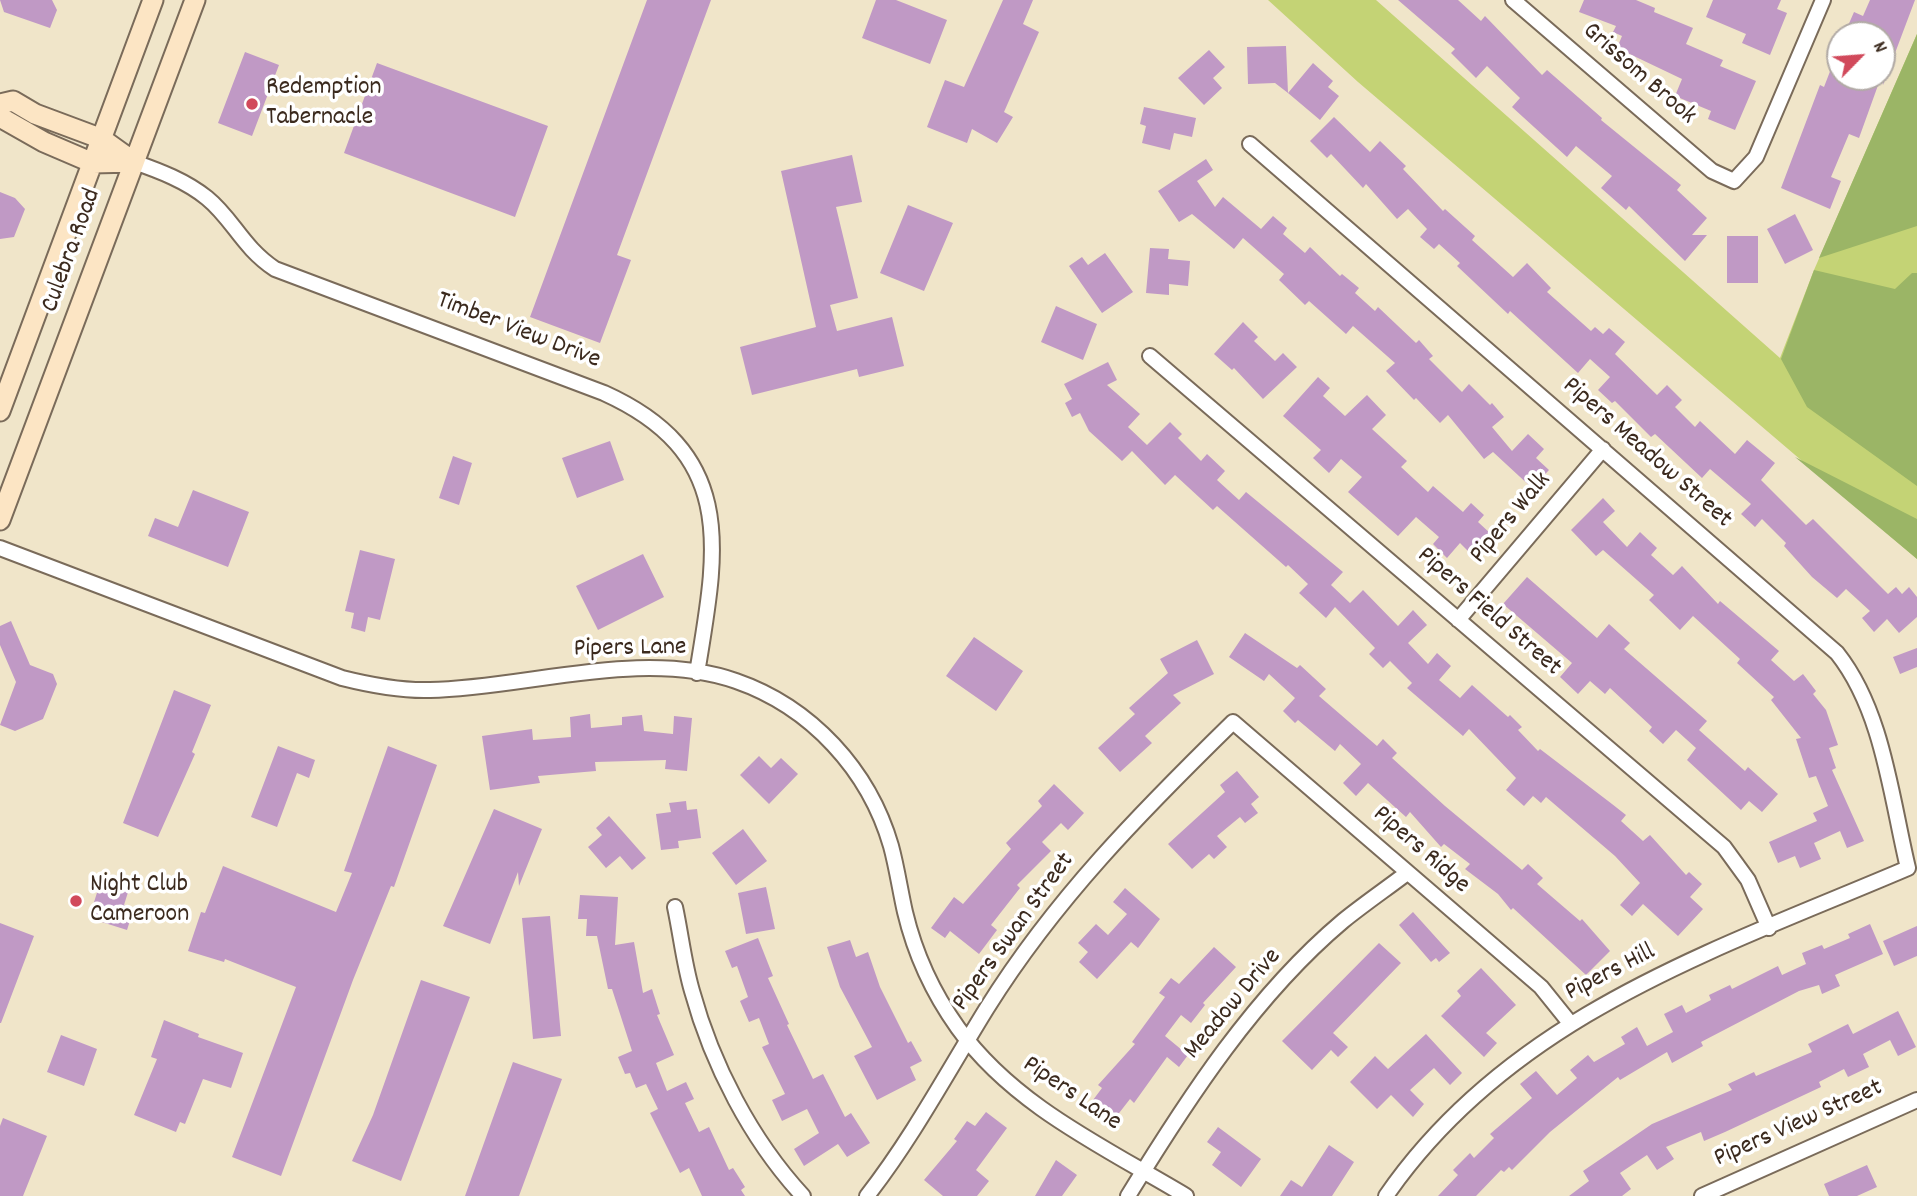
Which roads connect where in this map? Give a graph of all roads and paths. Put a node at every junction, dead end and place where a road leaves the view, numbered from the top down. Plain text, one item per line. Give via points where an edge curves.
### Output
1 (153, 0) edge
2 (195, 0) edge
3 (1513, 0) edge
4 (1823, 0) edge
5 (0, 104) edge
6 (0, 117) edge
7 (102, 139) junction
8 (1250, 144) dead end
9 (134, 162) junction
10 (93, 163) junction
11 (1150, 356) dead end
12 (0, 411) edge
13 (1603, 449) junction
14 (0, 520) edge
15 (0, 548) edge
16 (1458, 620) junction
17 (697, 673) junction
18 (1233, 722) joint
19 (1908, 868) joint
20 (1407, 873) junction
21 (675, 907) dead end
22 (1769, 928) junction
23 (1570, 1023) junction
24 (968, 1042) junction
25 (1917, 1100) edge
26 (1143, 1171) junction
27 (803, 1196) edge
28 (867, 1196) edge
29 (1128, 1196) edge
30 (1186, 1196) edge
31 (1387, 1196) edge
32 (1702, 1196) edge

1 - 7 main road, Culebra Road
2 - 9 main road, Culebra Road
3 - 4 street, Grissom Brook via 1712,171 1734,181 1756,157
5 - 7 main road, Timber View Drive via 13,101
6 - 10 main road, Timber View Drive
7 - 9 main road, Timber View Drive
7 - 10 main road, Culebra Road
8 - 13 street, Pipers Meadow Street
9 - 10 main road, Timber View Drive
9 - 14 main road, Culebra Road
9 - 17 street, Timber View Drive via 181,181 208,199 241,240 275,268 604,393 642,411 662,427 695,471 711,518 712,573
10 - 12 main road, Culebra Road
11 - 16 street, Pipers Field Street
13 - 16 street, Pipers Walk
13 - 19 street, Pipers Meadow Street via 1825,641 1848,667 1871,713
15 - 17 street, Pipers Lane via 341,678 368,684 430,690 600,672
16 - 22 street, Pipers Field Street via 1724,847 1748,880
17 - 24 street, Pipers Lane via 740,683 783,704 829,739 852,766 886,830 918,958
18 - 20 street, Pipers Ridge
18 - 24 street, Pipers Swan Street via 1124,830 1063,903
19 - 22 street, Pipers Hill
20 - 23 street, Pipers Ridge via 1541,987
20 - 26 street, Meadow Drive via 1343,921 1295,967 1227,1047
21 - 27 street via 692,990 710,1044 734,1096
22 - 23 street, Pipers Hill via 1611,998
23 - 31 street, Pipers Hill via 1492,1081 1438,1133
24 - 26 street, Pipers Lane via 1026,1098
24 - 28 street, Pipers Swan Street
25 - 32 street, Pipers View Street
26 - 29 street, Meadow Drive
26 - 30 street, Pipers Lane

